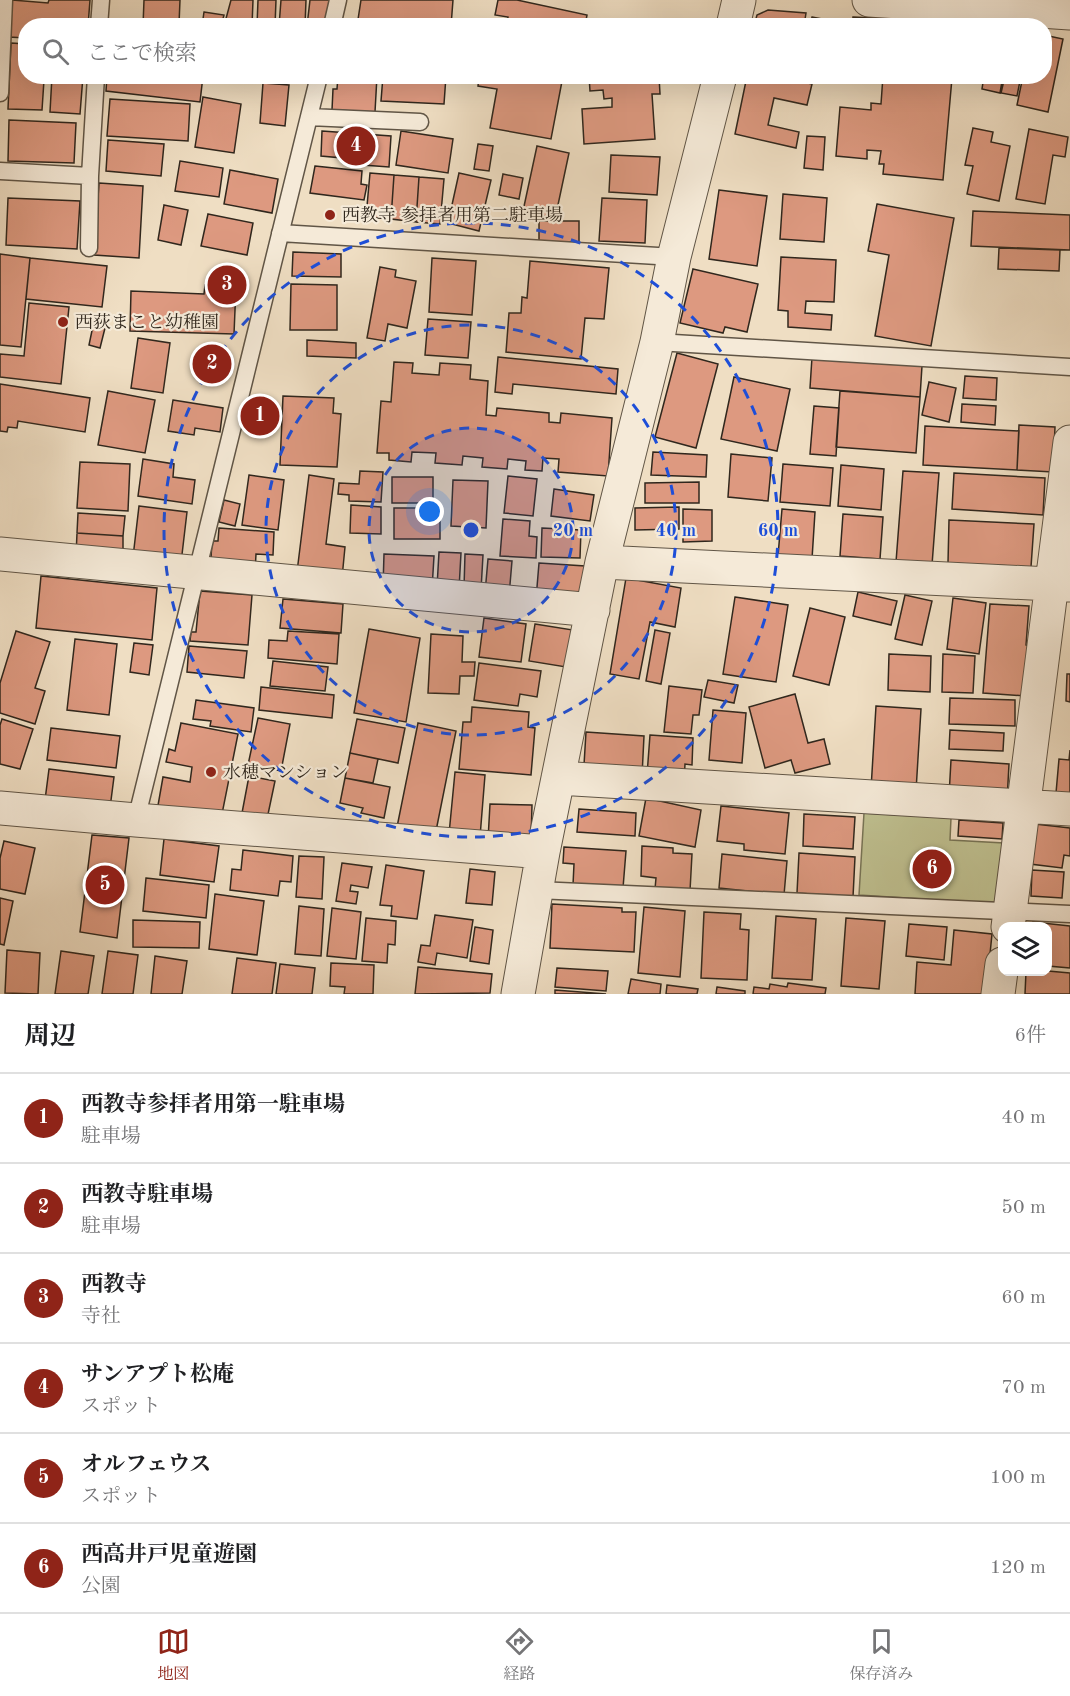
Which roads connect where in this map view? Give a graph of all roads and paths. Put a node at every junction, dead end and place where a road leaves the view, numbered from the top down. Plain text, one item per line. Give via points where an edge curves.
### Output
1 (4, 0) edge
2 (101, 0) edge
3 (338, 0) edge
4 (739, 0) edge
5 (869, 0) edge
6 (1070, 13) edge
7 (100, 18) edge
8 (334, 18) edge
9 (735, 18) edge
10 (96, 84) edge
11 (317, 84) edge
12 (718, 84) edge
13 (0, 93) edge
14 (309, 117) junction
15 (420, 122) dead end
16 (0, 171) edge
17 (90, 176) junction
18 (280, 233) junction
19 (89, 248) dead end
20 (674, 257) junction
21 (657, 342) junction
22 (1070, 367) edge
23 (1070, 442) edge
24 (0, 554) edge
25 (602, 562) junction
26 (197, 573) junction
27 (1061, 584) edge
28 (593, 610) junction
29 (558, 778) junction
30 (1023, 806) junction
31 (0, 808) edge
32 (1070, 809) edge
33 (136, 820) junction
34 (543, 852) junction
35 (537, 890) junction
36 (1070, 914) edge
37 (1009, 918) edge
38 (1000, 976) edge
39 (518, 994) edge
40 (998, 994) edge

1 - 13 lane
2 - 7 lane
3 - 8 lane
4 - 9 street
5 - 6 street
10 - 17 lane
11 - 14 lane
12 - 20 street
14 - 15 lane
14 - 18 lane
16 - 17 lane
17 - 19 lane
18 - 20 lane
18 - 26 lane
20 - 21 street
21 - 22 lane
21 - 25 street
23 - 27 street
24 - 26 street
25 - 27 street
25 - 28 street
26 - 28 street
26 - 33 lane
27 - 30 street
28 - 29 street
29 - 30 street
29 - 34 street
30 - 32 street
30 - 37 street
31 - 33 street
33 - 34 street
34 - 35 street
35 - 37 lane
35 - 39 street
36 - 37 lane
38 - 40 street

